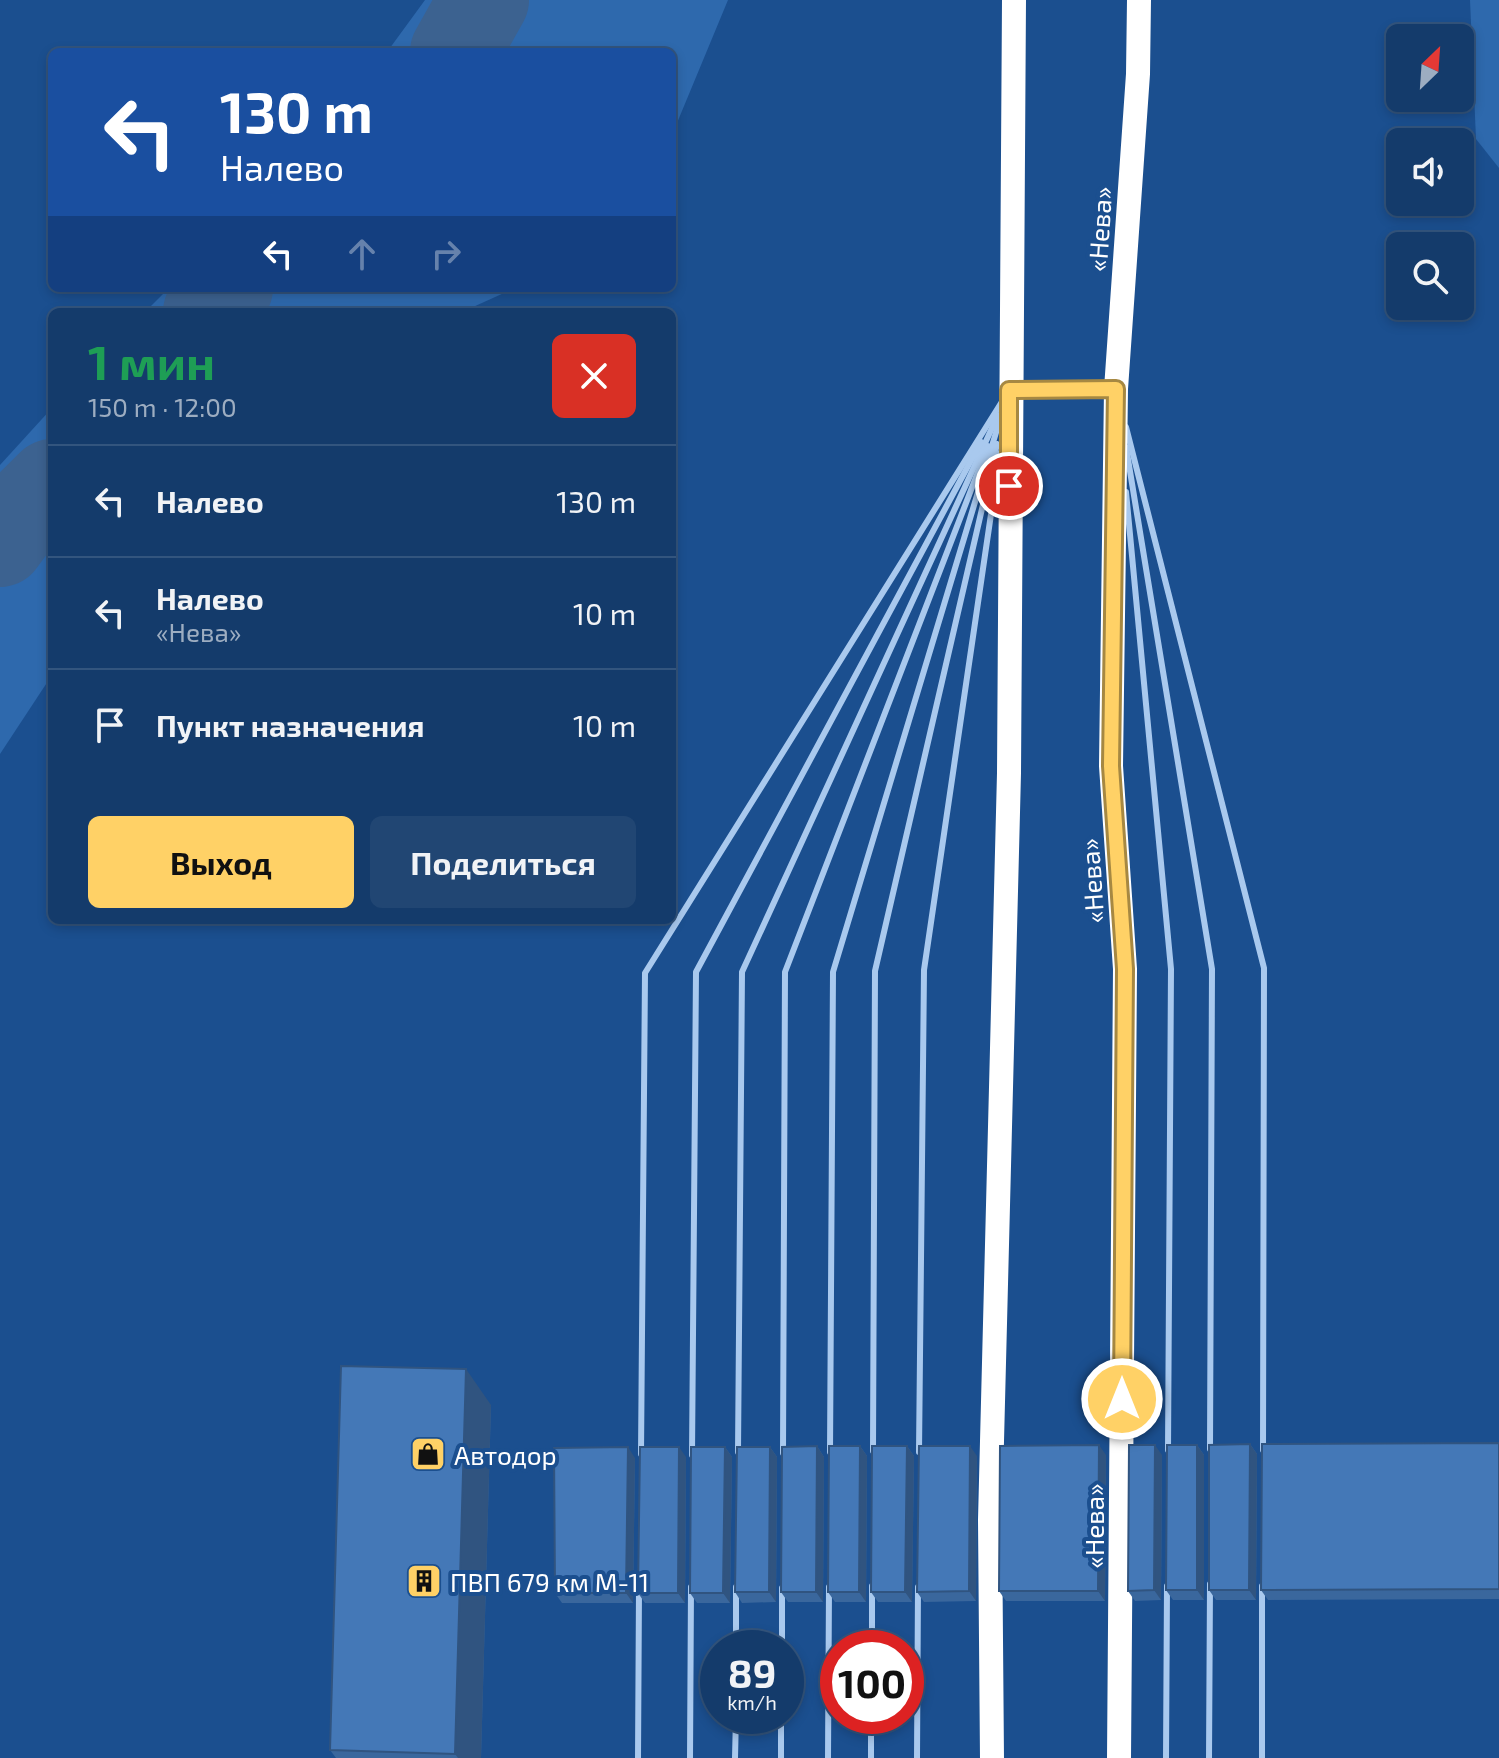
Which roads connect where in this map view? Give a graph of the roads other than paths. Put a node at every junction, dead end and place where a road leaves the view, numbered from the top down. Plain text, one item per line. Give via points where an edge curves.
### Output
1 (1014, 0) edge
2 (1139, 0) edge
3 (1116, 389) junction
4 (1009, 390) junction
5 (676, 923) edge
6 (676, 924) edge
7 (738, 1454) edge
8 (783, 1455) edge
9 (830, 1455) edge
10 (873, 1456) edge
11 (919, 1457) edge
12 (1168, 1459) edge
13 (1210, 1460) edge
14 (1263, 1461) edge
15 (640, 1467) edge
16 (692, 1468) edge
17 (1167, 1570) edge
18 (1210, 1570) edge
19 (1262, 1571) edge
20 (737, 1575) edge
21 (782, 1575) edge
22 (639, 1576) edge
23 (872, 1576) edge
24 (691, 1577) edge
25 (829, 1578) edge
26 (918, 1583) edge
27 (736, 1630) edge
28 (782, 1630) edge
29 (872, 1630) edge
30 (736, 1734) edge
31 (781, 1734) edge
32 (871, 1734) edge
33 (638, 1758) edge
34 (690, 1758) edge
35 (735, 1758) edge
36 (781, 1758) edge
37 (828, 1758) edge
38 (871, 1758) edge
39 (917, 1758) edge
40 (992, 1758) edge
41 (1119, 1758) edge
42 (1166, 1758) edge
43 (1209, 1758) edge
44 (1262, 1758) edge

1 - 4 highway
2 - 3 highway, «Нева»
3 - 4 lane
3 - 12 lane via 1171,969
3 - 13 lane via 1212,969
3 - 14 lane via 1264,968
3 - 41 highway, «Нева» via 1111,766 1125,969
4 - 5 lane
4 - 7 lane via 742,972
4 - 8 lane via 785,972
4 - 9 lane via 833,972
4 - 10 lane via 875,971
4 - 11 lane via 924,970
4 - 16 lane via 696,972
4 - 40 highway via 1009,788 990,1520
6 - 15 lane via 645,973
17 - 42 lane
18 - 43 lane
19 - 44 lane
20 - 27 lane
21 - 28 lane
22 - 33 lane
23 - 29 lane
24 - 34 lane
25 - 37 lane
26 - 39 lane
30 - 35 lane
31 - 36 lane
32 - 38 lane

